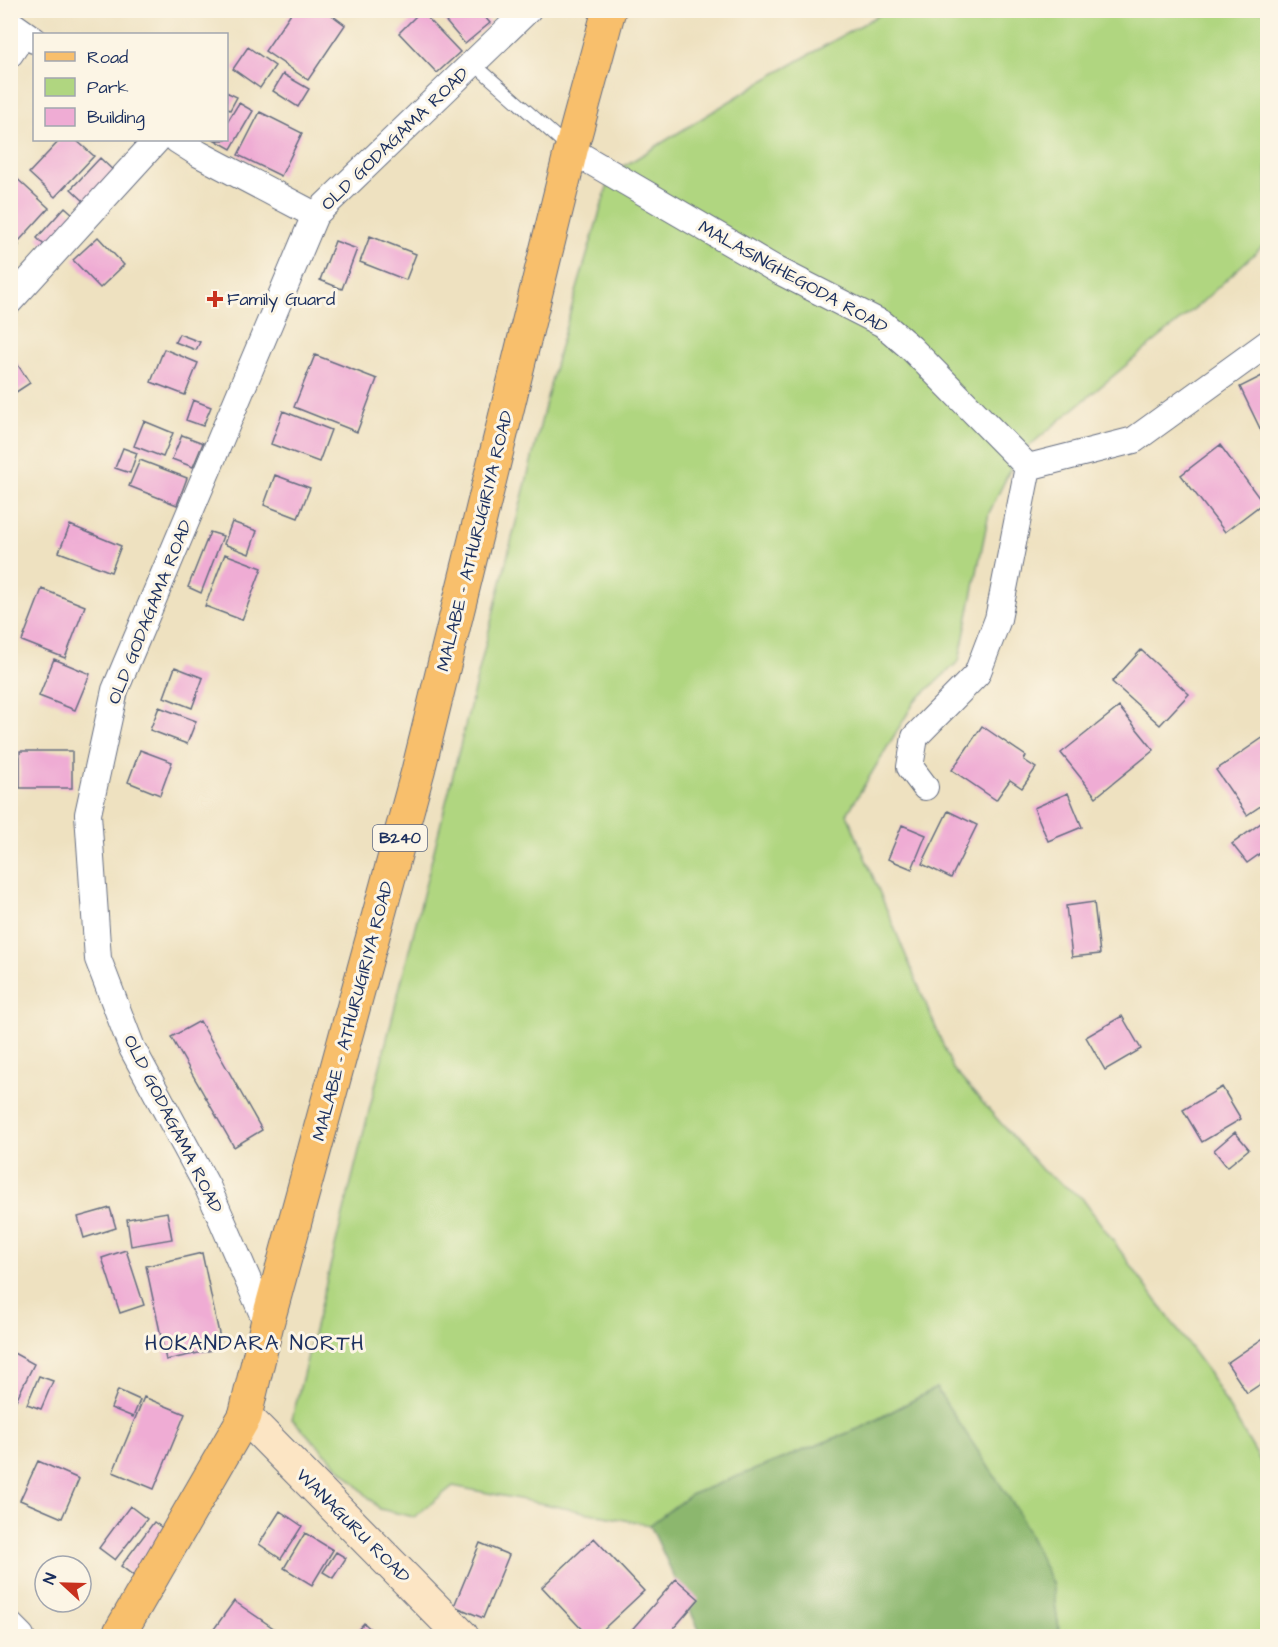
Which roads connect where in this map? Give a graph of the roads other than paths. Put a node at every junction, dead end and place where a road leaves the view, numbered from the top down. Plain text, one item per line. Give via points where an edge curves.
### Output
1 (528, 10) edge
2 (609, 10) edge
3 (473, 63) junction
4 (156, 141) edge
5 (179, 141) edge
6 (571, 150) junction
7 (315, 215) junction
8 (10, 301) edge
9 (1268, 343) edge
10 (1028, 467) junction
11 (925, 787) dead end
12 (267, 1324) junction
13 (245, 1416) junction
14 (10, 1625) edge
15 (21, 1636) edge
16 (118, 1636) edge
17 (462, 1636) edge

1 - 3 street, OLD GODAGAMA ROAD
2 - 6 main road, MALABE - ATHURUGIRIYA ROAD / B240
3 - 6 lane
3 - 7 street, OLD GODAGAMA ROAD
4 - 8 street
5 - 7 street
6 - 10 street, MALASINGHEGODA ROAD via 777,270 883,324
6 - 12 main road, MALABE - ATHURUGIRIYA ROAD / B240 via 418,771
7 - 12 street, OLD GODAGAMA ROAD via 115,690 88,814 98,959 132,1048 208,1188
9 - 10 street via 1134,440
10 - 11 street via 998,618 977,674 915,736 910,767
12 - 13 main road, MALABE - ATHURUGIRIYA ROAD / B240
13 - 16 main road, MALABE - ATHURUGIRIYA ROAD / B240
13 - 17 street, WANAGURU ROAD
14 - 15 street

